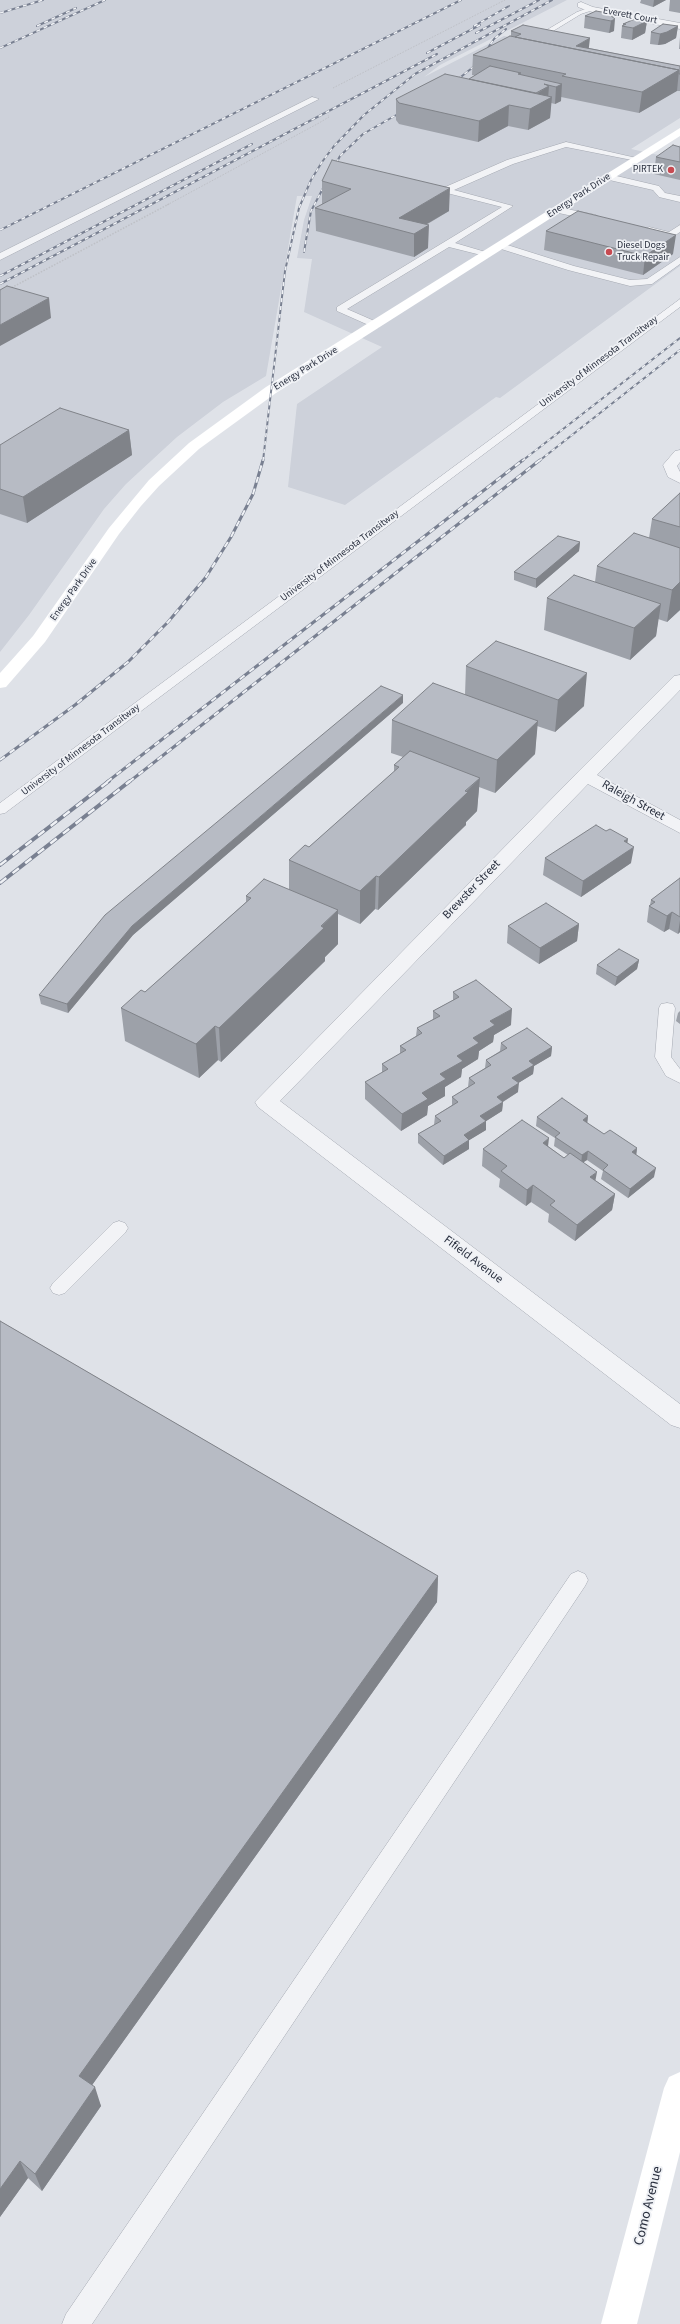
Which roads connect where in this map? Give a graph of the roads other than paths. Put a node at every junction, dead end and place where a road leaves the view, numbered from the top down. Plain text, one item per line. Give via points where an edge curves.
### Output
1 (587, 4) edge
2 (680, 26) edge
3 (546, 43) edge
4 (315, 99) dead end
5 (680, 132) edge
6 (637, 159) junction
7 (608, 177) junction
8 (680, 199) edge
9 (558, 210) junction
10 (603, 220) edge
11 (639, 228) edge
12 (680, 228) edge
13 (671, 235) junction
14 (680, 241) edge
15 (448, 244) junction
16 (500, 246) junction
17 (486, 255) junction
18 (0, 257) edge
19 (680, 260) edge
20 (680, 302) edge
21 (376, 325) junction
22 (680, 454) edge
23 (676, 476) edge
24 (680, 680) edge
25 (0, 683) edge
26 (585, 775) junction
27 (0, 810) edge
28 (680, 828) edge
29 (667, 1008) dead end
30 (680, 1077) edge
31 (266, 1102) joint
32 (119, 1228) dead end
33 (59, 1288) dead end
34 (680, 1418) edge
35 (578, 1580) dead end
36 (680, 2088) edge
37 (76, 2324) edge
38 (619, 2324) edge

1 - 2 street, Everett Court
1 - 3 lane via 579,13 534,40
4 - 18 lane
5 - 6 street, Energy Park Drive
6 - 7 street, Energy Park Drive
6 - 15 lane via 566,144 510,162 446,190 509,206
7 - 8 lane via 656,188 662,195
7 - 9 street, Energy Park Drive
9 - 10 lane
9 - 16 street, Energy Park Drive
11 - 13 lane
12 - 13 lane
13 - 14 lane
15 - 17 lane
15 - 21 lane via 340,309
16 - 17 street, Energy Park Drive
16 - 19 lane via 630,283 649,282
17 - 21 street, Energy Park Drive
20 - 27 lane, University of Minnesota Transitway
21 - 25 street, Energy Park Drive via 247,406 174,463 136,503 39,639
22 - 23 street via 670,465
24 - 26 street, Brewster Street
26 - 28 street, Raleigh Street
26 - 31 street, Brewster Street
29 - 30 lane via 663,1057 672,1072
31 - 34 street, Fifield Avenue
32 - 33 lane
35 - 37 lane
36 - 38 street, Como Avenue

